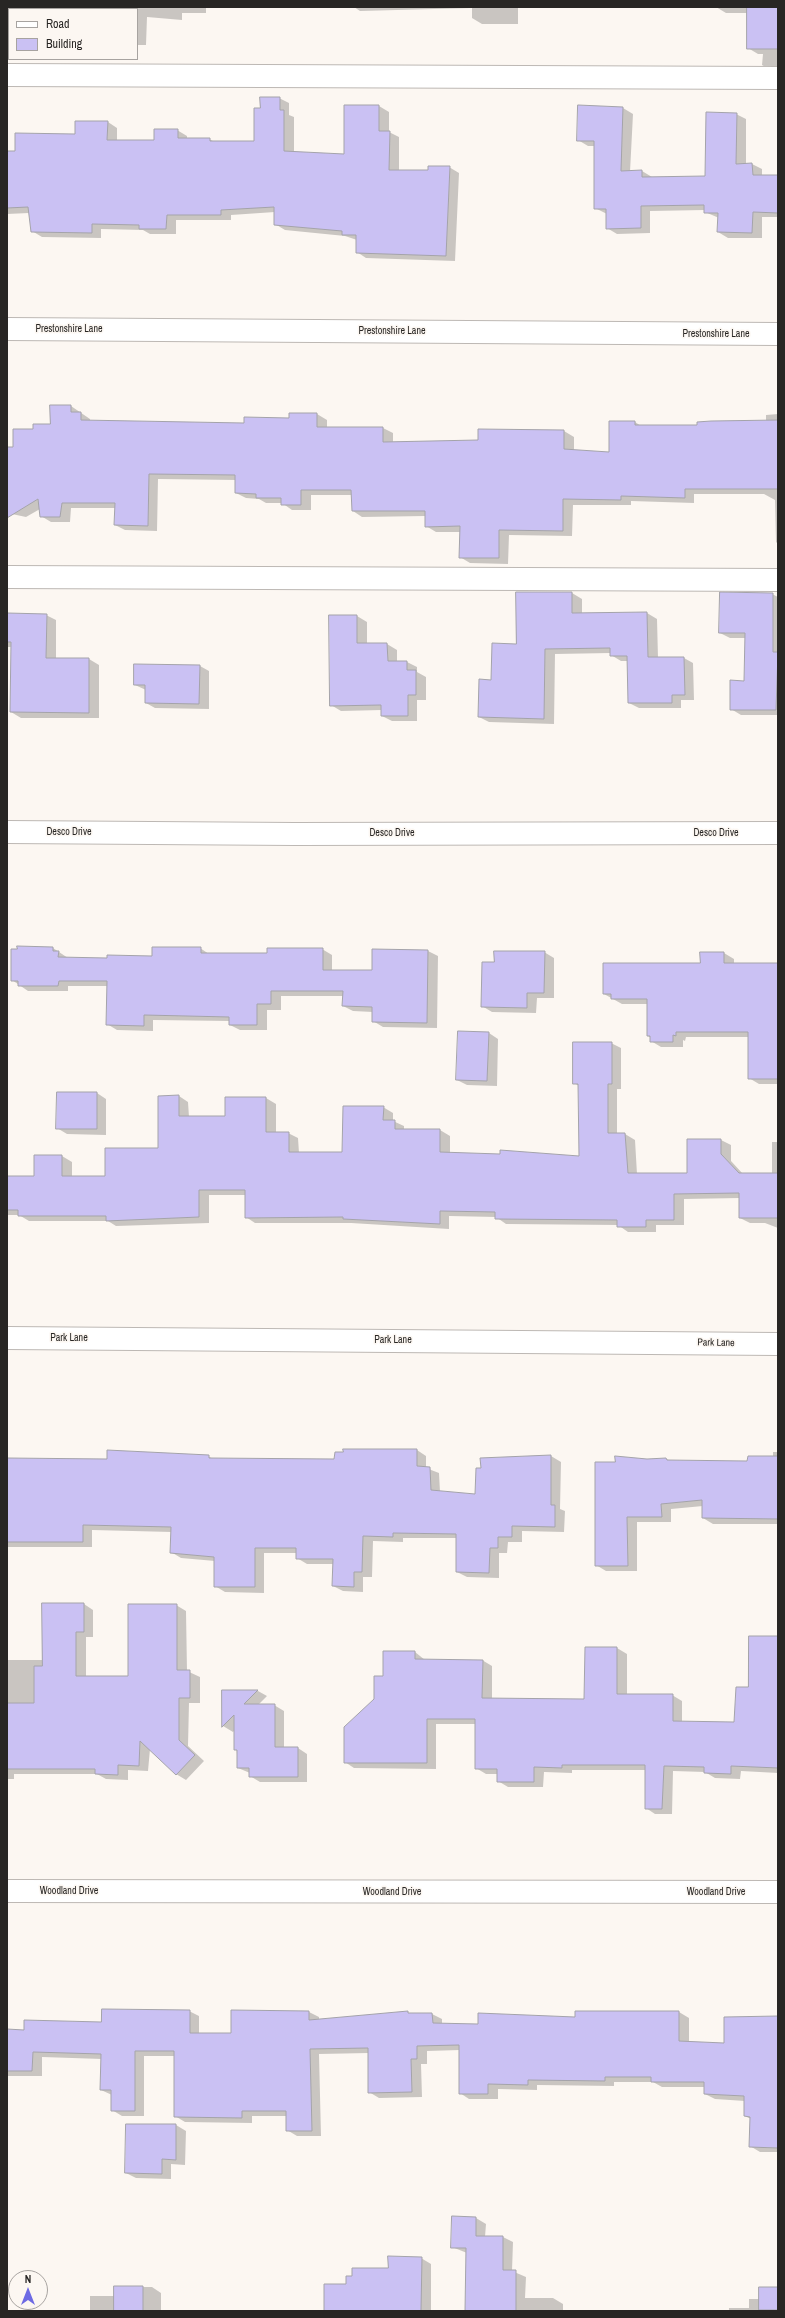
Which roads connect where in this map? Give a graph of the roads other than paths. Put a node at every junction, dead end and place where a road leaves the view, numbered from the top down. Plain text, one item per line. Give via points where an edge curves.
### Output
1 (7, 75) edge
2 (778, 78) edge
3 (7, 329) edge
4 (778, 334) edge
5 (7, 577) edge
6 (778, 580) edge
7 (7, 832) edge
8 (778, 833) edge
9 (7, 1338) edge
10 (778, 1344) edge
11 (7, 1891) edge
12 (778, 1892) edge

1 - 2 street
3 - 4 street, Prestonshire Lane
5 - 6 street
7 - 8 street, Desco Drive
9 - 10 street, Park Lane
11 - 12 street, Woodland Drive

